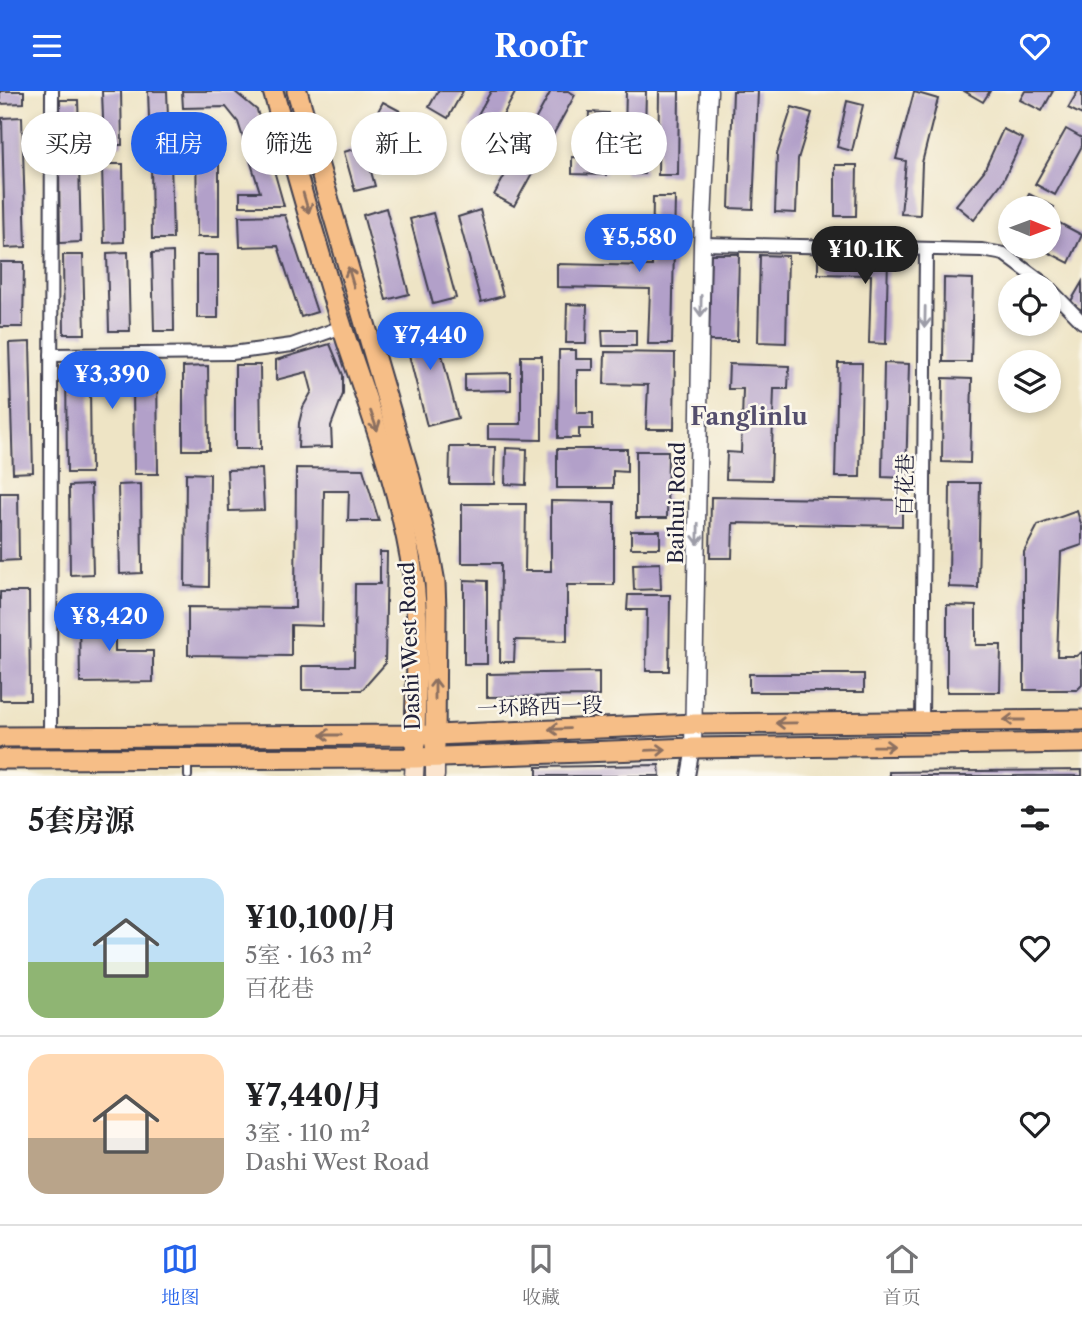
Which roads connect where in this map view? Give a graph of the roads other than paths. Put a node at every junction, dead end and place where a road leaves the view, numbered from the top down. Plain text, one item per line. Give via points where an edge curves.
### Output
1 (52, 91) edge
2 (273, 91) edge
3 (297, 91) edge
4 (709, 91) edge
5 (702, 244) junction
6 (926, 249) junction
7 (1030, 273) edge
8 (1061, 300) edge
9 (1082, 322) edge
10 (342, 327) junction
11 (51, 355) junction
12 (1082, 720) edge
13 (922, 721) junction
14 (695, 724) junction
15 (415, 734) junction
16 (435, 735) junction
17 (0, 737) edge
18 (50, 737) junction
19 (1082, 743) edge
20 (694, 748) junction
21 (0, 759) edge
22 (188, 767) edge
23 (414, 767) edge
24 (435, 767) edge
25 (688, 776) edge

1 - 11 street
2 -> 10 main road, Dashi West Road
16 -> 3 main road, Dashi West Road via 436,609 430,555
4 - 5 street, Baihui Road
5 - 6 street
5 -> 14 street, Baihui Road
6 - 7 street via 1004,254
6 -> 13 street, 百花巷
8 - 9 street
10 - 11 street via 292,345 232,353
10 -> 15 main road, Dashi West Road via 383,448 407,541 416,610
11 - 18 street
12 -> 13 main road, 一环路西一段
13 -> 14 main road, 一环路西一段
14 -> 16 main road, 一环路西一段
14 - 20 street, Baihui Road
15 - 16 main road, 一环路西一段
15 -> 18 main road, 一环路西一段
15 - 23 main road, Dashi West Road
16 - 24 main road, Dashi West Road
17 - 18 main road, 一环路西一段
20 -> 19 main road
24 -> 20 main road
20 - 25 street
21 - 22 main road
22 - 23 main road
23 - 24 main road

